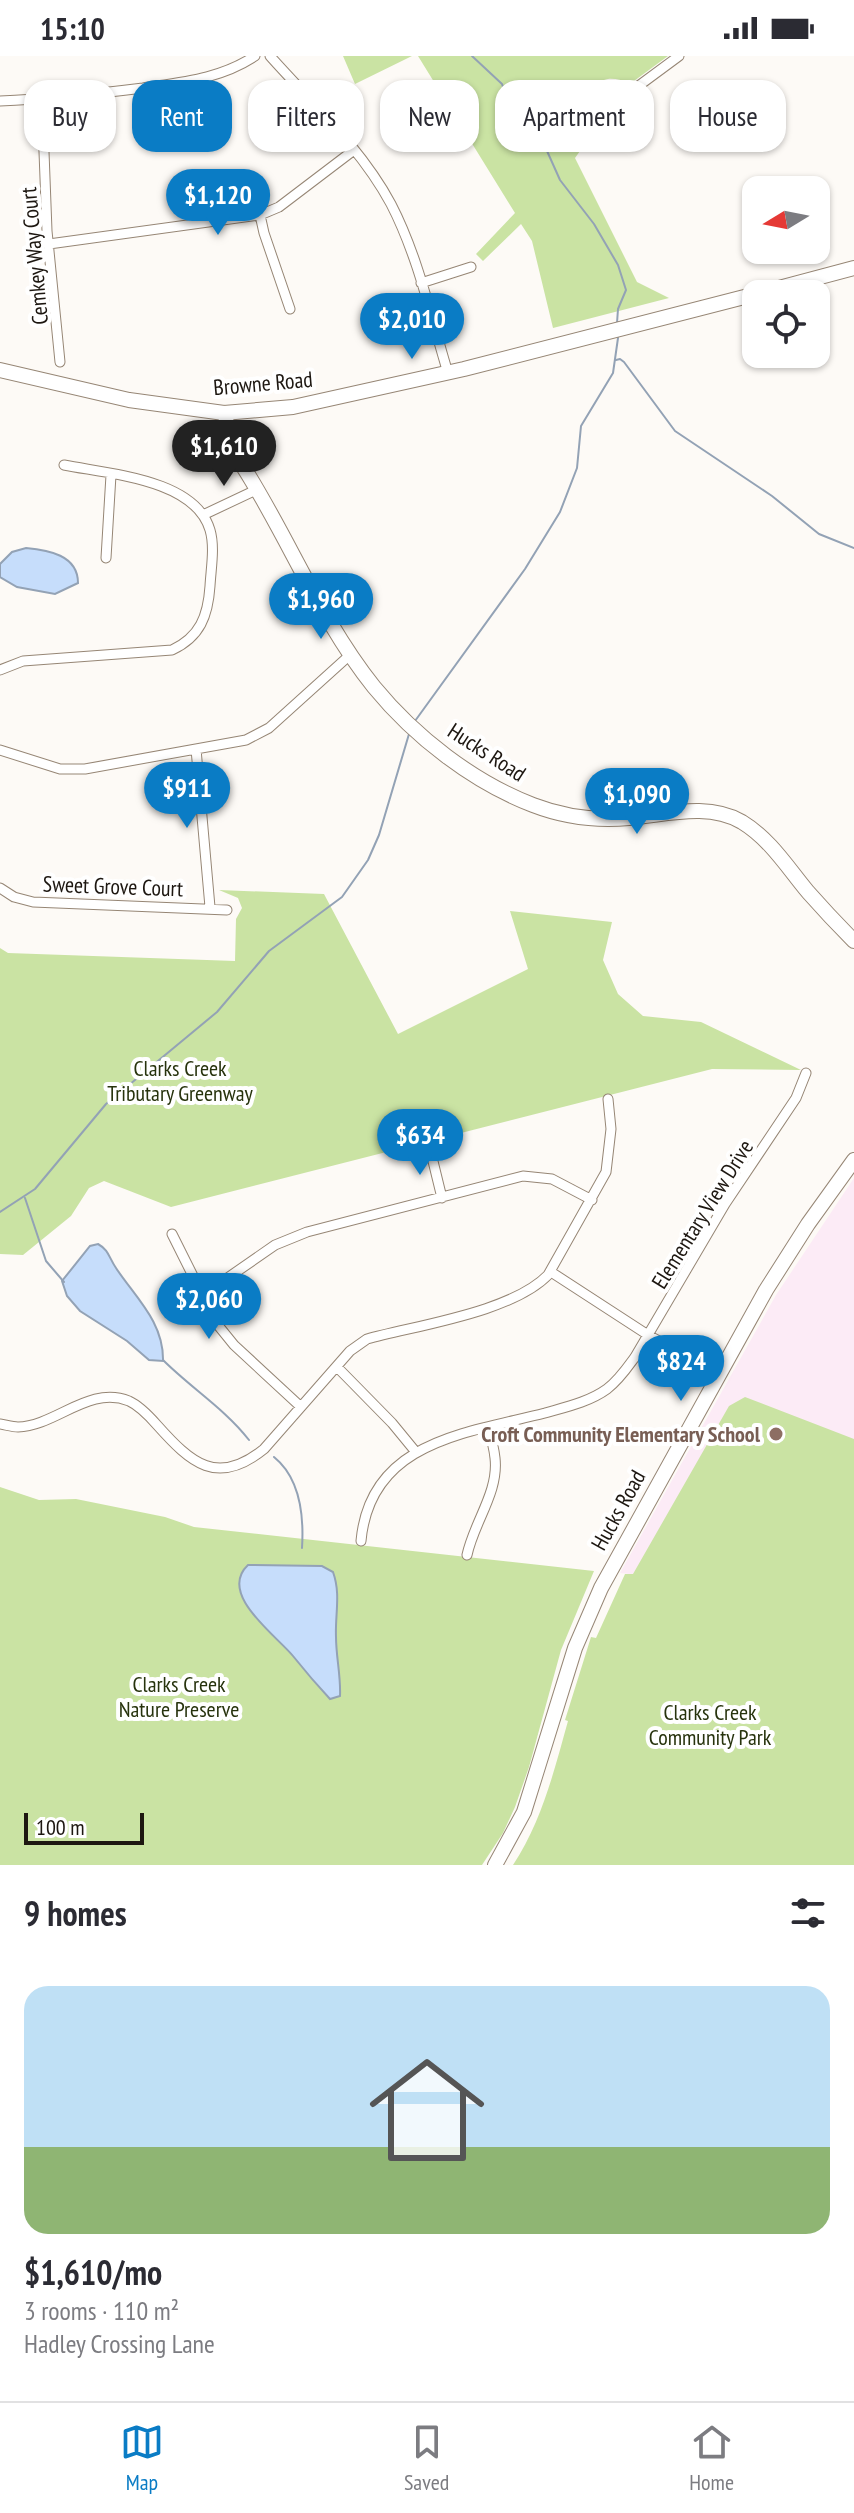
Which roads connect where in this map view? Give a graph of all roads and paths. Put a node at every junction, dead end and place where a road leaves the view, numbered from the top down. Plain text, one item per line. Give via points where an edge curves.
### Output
1 (255, 56) edge
2 (270, 56) edge
3 (679, 56) edge
4 (291, 80) edge
5 (647, 80) edge
6 (116, 91) edge
7 (24, 100) edge
8 (0, 101) edge
9 (45, 152) edge
10 (351, 152) edge
11 (355, 152) edge
12 (260, 215) junction
13 (49, 244) junction
14 (471, 267) dead end
15 (854, 268) edge
16 (809, 280) edge
17 (421, 283) junction
18 (742, 298) edge
19 (290, 309) dead end
20 (60, 362) dead end
21 (0, 370) edge
22 (448, 373) junction
23 (224, 413) junction
24 (64, 465) dead end
25 (111, 475) junction
26 (258, 489) junction
27 (203, 515) junction
28 (106, 558) dead end
29 (351, 654) junction
30 (0, 670) edge
31 (196, 749) junction
32 (0, 750) edge
33 (0, 888) edge
34 (210, 907) junction
35 (227, 910) dead end
36 (854, 941) edge
37 (806, 1073) dead end
38 (608, 1099) dead end
39 (430, 1149) dead end
40 (854, 1160) edge
41 (442, 1198) junction
42 (592, 1200) junction
43 (172, 1234) dead end
44 (551, 1272) junction
45 (203, 1295) junction
46 (648, 1335) junction
47 (337, 1367) junction
48 (719, 1374) junction
49 (301, 1407) junction
50 (0, 1424) edge
51 (488, 1427) junction
52 (415, 1451) junction
53 (361, 1541) dead end
54 (467, 1555) dead end
55 (495, 1865) edge

1 - 6 street via 237,68 196,80
2 - 4 street
3 - 5 street
7 - 8 street
9 - 13 street, Cemkey Way Court
10 - 12 street via 279,207
11 - 17 street via 389,201
12 - 13 street
12 - 19 street
13 - 20 street, Cemkey Way Court
14 - 17 street
15 - 16 main road, Browne Road
17 - 22 street
18 - 22 main road, Browne Road
21 - 23 main road, Browne Road via 129,400
22 - 23 main road, Browne Road via 293,407
23 - 26 main road, Hucks Road via 235,449
24 - 25 street
25 - 27 street via 172,488
25 - 28 street
26 - 27 street
26 - 29 main road, Hucks Road
27 - 30 street via 212,544 208,609 200,629 185,644 157,653 23,661
29 - 31 street via 269,728 246,740
29 - 36 main road, Hucks Road via 417,731 509,795 552,812 604,819 699,811 737,820 768,843
31 - 32 street via 85,769 60,769
31 - 34 street
33 - 34 street, Sweet Grove Court via 33,902
34 - 35 street, Sweet Grove Court
37 - 46 street, Elementary View Drive via 796,1098 725,1204
38 - 42 street via 610,1149
39 - 41 street
40 - 48 main road, Hucks Road via 789,1254
41 - 42 street via 540,1176
41 - 45 street via 307,1232 275,1245
42 - 44 street
43 - 45 street
44 - 46 street
44 - 47 street via 536,1287 502,1304 367,1339
45 - 49 street via 234,1345
46 - 48 street
46 - 51 street, Elementary View Drive via 606,1390 573,1406
47 - 49 street
47 - 52 street
48 - 55 main road, Hucks Road via 588,1615 524,1812
49 - 50 street via 250,1460 218,1468 183,1454 129,1401 107,1398 35,1423
51 - 52 street, Elementary View Drive
51 - 54 street via 494,1485
52 - 53 street, Elementary View Drive via 378,1487

